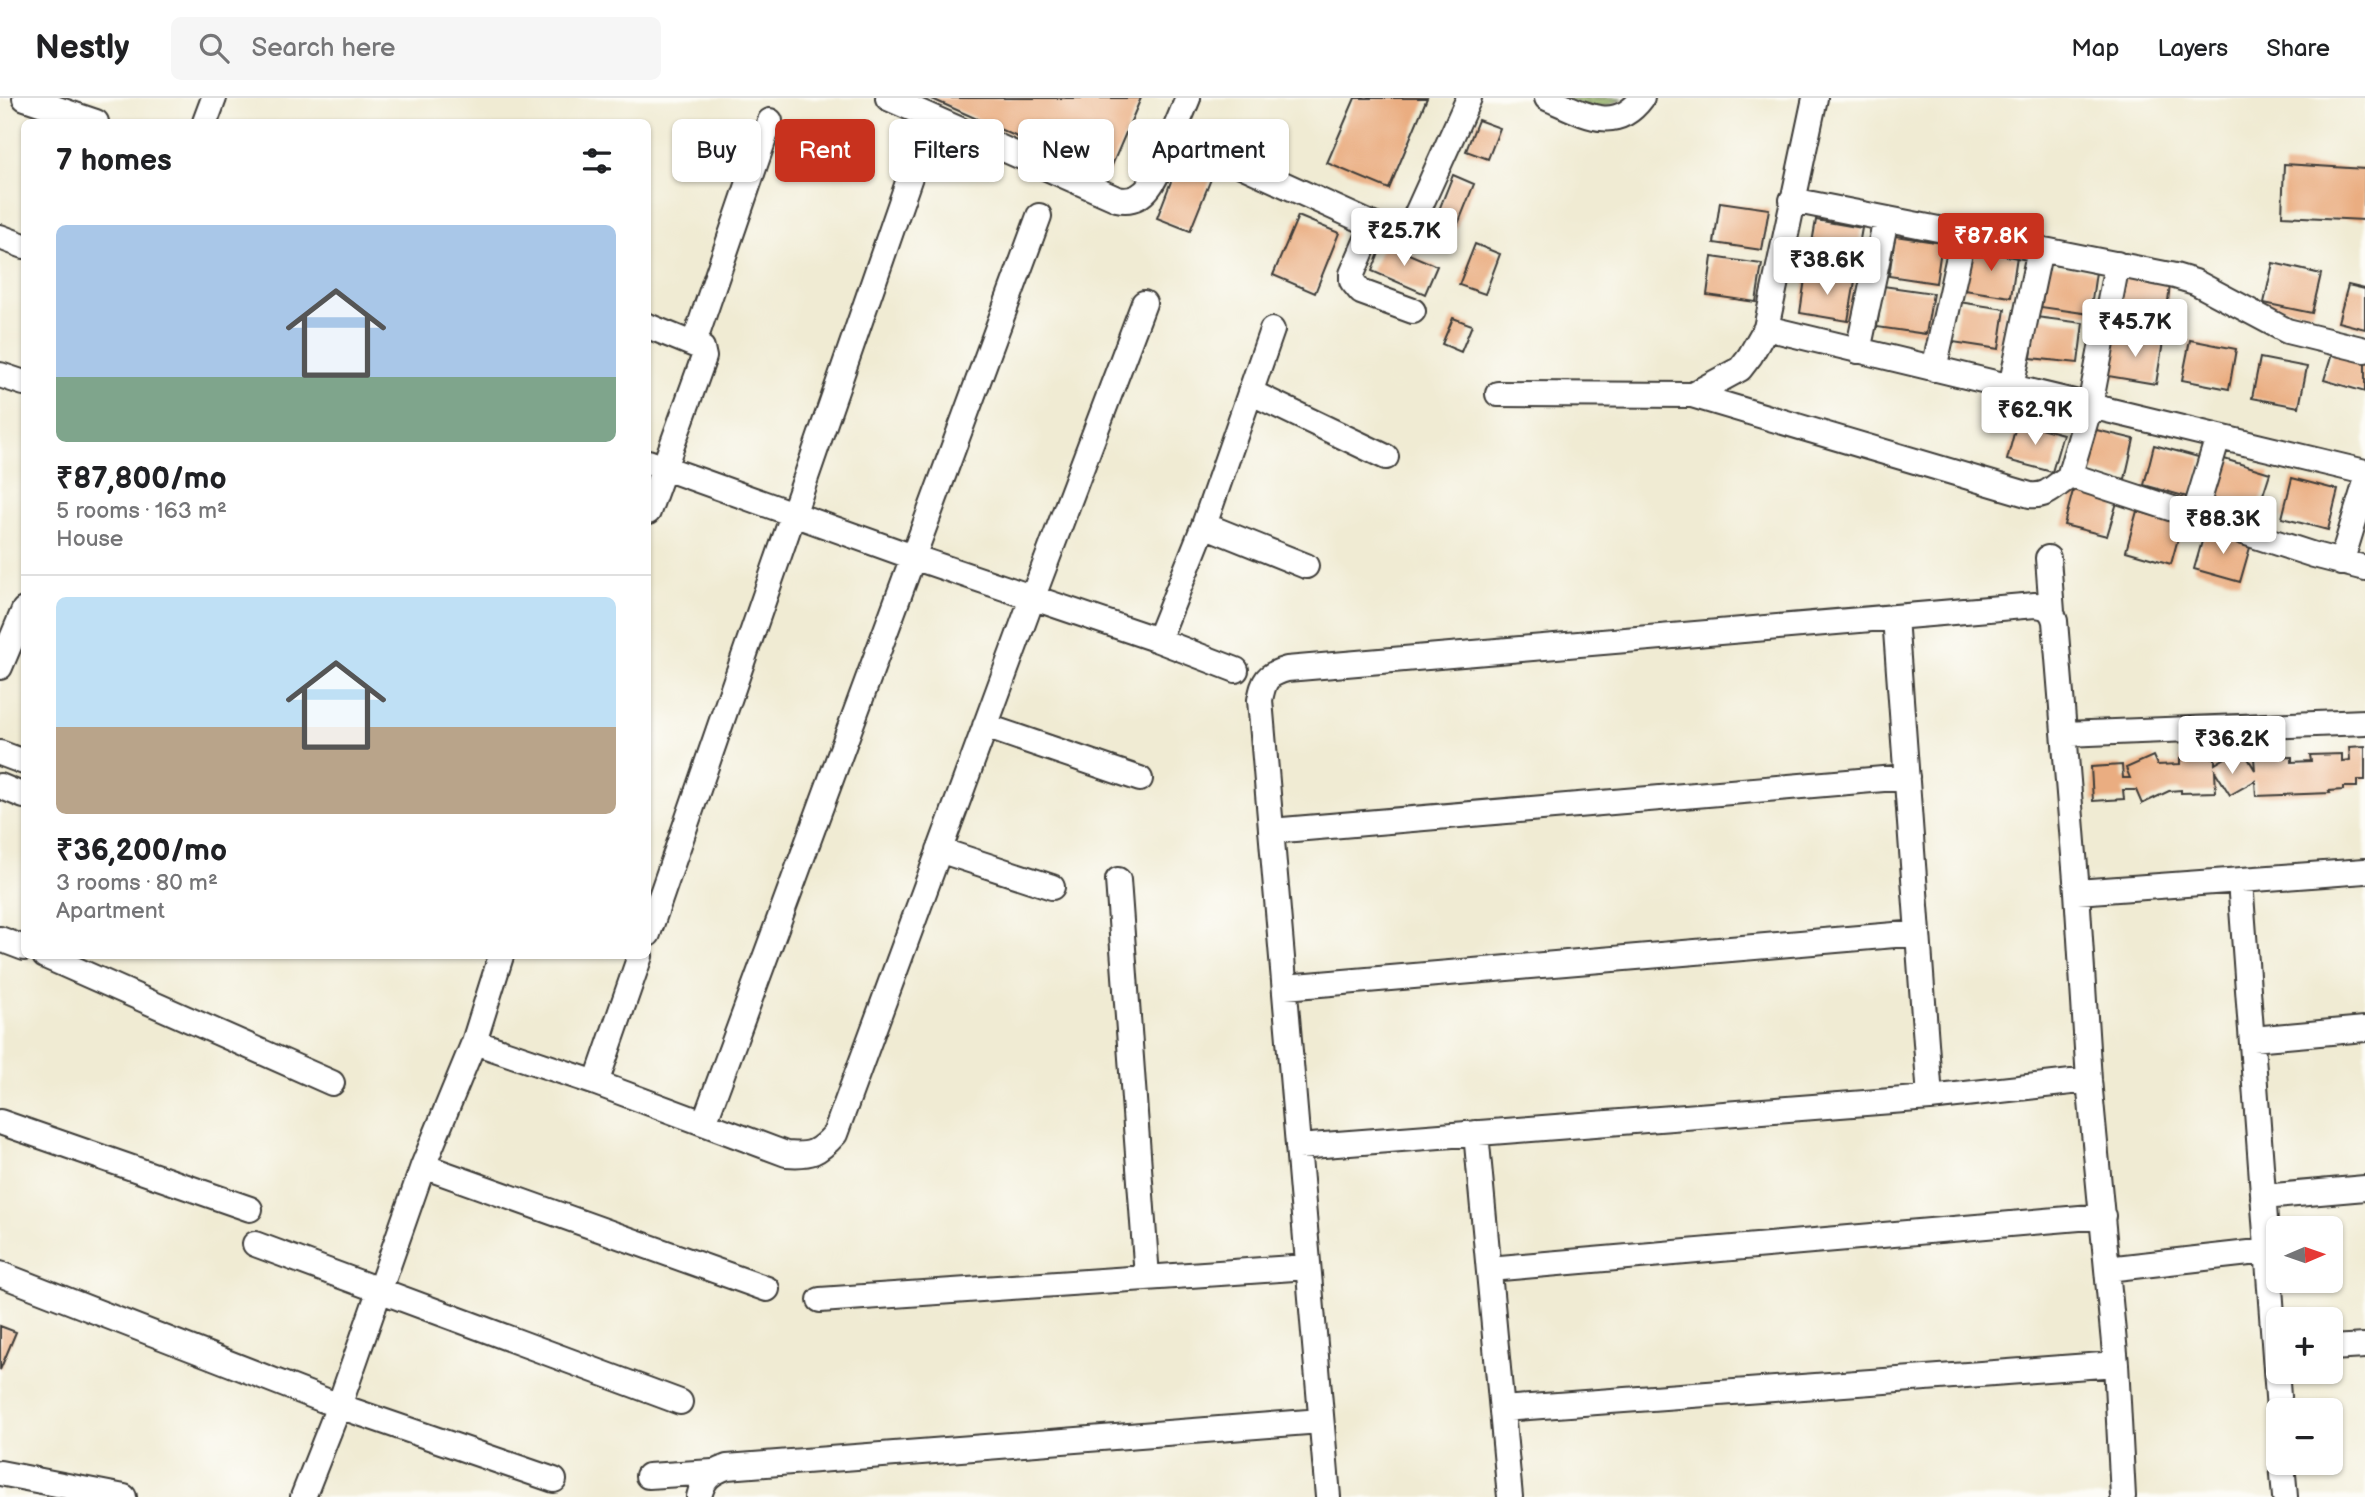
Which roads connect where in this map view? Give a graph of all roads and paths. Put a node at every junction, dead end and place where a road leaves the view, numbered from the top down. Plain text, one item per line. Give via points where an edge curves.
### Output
1 (25, 98) edge
2 (214, 98) edge
3 (888, 98) edge
4 (1188, 98) edge
5 (1469, 98) edge
6 (1547, 98) edge
7 (1642, 98) edge
8 (1815, 98) edge
9 (87, 119) edge
10 (206, 119) edge
11 (1179, 119) edge
12 (770, 121) dead end
13 (908, 182) edge
14 (1152, 182) edge
15 (1278, 182) edge
16 (1792, 200) junction
17 (1039, 216) dead end
18 (1886, 219) junction
19 (1373, 225) junction
20 (1964, 234) junction
21 (0, 237) edge
22 (21, 245) edge
23 (2040, 249) junction
24 (2117, 264) junction
25 (1144, 303) dead end
26 (1413, 311) dead end
27 (651, 327) edge
28 (1766, 328) junction
29 (1272, 330) dead end
30 (694, 343) junction
31 (2365, 350) edge
32 (1858, 351) junction
33 (1934, 369) junction
34 (0, 375) edge
35 (21, 382) edge
36 (2011, 387) junction
37 (1250, 392) junction
38 (1498, 394) dead end
39 (1692, 396) junction
40 (2090, 406) junction
41 (2218, 437) junction
42 (1386, 457) dead end
43 (656, 465) edge
44 (2365, 472) edge
45 (2069, 477) junction
46 (2365, 485) edge
47 (651, 494) edge
48 (793, 515) junction
49 (2194, 516) junction
50 (1204, 525) junction
51 (913, 557) junction
52 (2048, 558) dead end
53 (2353, 565) edge
54 (1306, 566) dead end
55 (1032, 599) junction
56 (2052, 612) junction
57 (21, 617) edge
58 (1895, 617) junction
59 (1158, 640) junction
60 (0, 667) edge
61 (1236, 670) dead end
62 (2365, 722) edge
63 (985, 726) junction
64 (2065, 734) junction
65 (0, 753) edge
66 (21, 761) edge
67 (1907, 777) junction
68 (1140, 779) dead end
69 (0, 786) edge
70 (21, 795) edge
71 (1271, 831) junction
72 (939, 850) junction
73 (2365, 871) edge
74 (1118, 880) dead end
75 (2240, 881) junction
76 (1052, 887) dead end
77 (2077, 892) junction
78 (651, 925) edge
79 (1918, 933) junction
80 (0, 939) edge
81 (21, 947) edge
82 (52, 959) edge
83 (500, 959) edge
84 (639, 959) edge
85 (1284, 987) junction
86 (2365, 1029) edge
87 (2252, 1039) junction
88 (474, 1042) junction
89 (2089, 1080) junction
90 (332, 1083) dead end
91 (596, 1083) junction
92 (1930, 1098) junction
93 (0, 1122) edge
94 (704, 1123) junction
95 (1476, 1133) junction
96 (1298, 1147) junction
97 (423, 1166) junction
98 (2365, 1188) edge
99 (2263, 1197) junction
100 (250, 1209) dead end
101 (2103, 1216) junction
102 (2266, 1238) edge
103 (255, 1244) dead end
104 (2266, 1251) edge
105 (1308, 1267) junction
106 (1489, 1269) junction
107 (2107, 1269) junction
108 (0, 1274) edge
109 (1147, 1277) junction
110 (767, 1289) dead end
111 (380, 1291) junction
112 (820, 1300) dead end
113 (2365, 1346) edge
114 (2343, 1348) edge
115 (2116, 1364) junction
116 (680, 1402) dead end
117 (339, 1406) junction
118 (1502, 1409) junction
119 (1321, 1421) junction
120 (713, 1472) junction
121 (0, 1473) edge
122 (2283, 1475) edge
123 (648, 1476) dead end
124 (554, 1480) dead end
125 (124, 1497) edge
126 (303, 1497) edge
127 (699, 1497) edge
128 (1328, 1497) edge
129 (1510, 1497) edge
130 (2123, 1497) edge
131 (2285, 1497) edge

1 - 9 street
2 - 10 street
3 - 14 street via 1117,199 1138,199
4 - 11 street
5 - 19 street via 1413,222 1403,230
6 - 7 street via 1601,120 1622,117
8 - 16 street
12 - 30 street
13 - 48 street
15 - 19 street
16 - 18 street
16 - 28 street
17 - 51 street
18 - 20 street
18 - 32 street
19 - 26 street via 1352,281 1361,292
20 - 23 street
20 - 33 street
21 - 22 street
23 - 24 street
23 - 36 street
24 - 31 street via 2195,282 2287,331
24 - 40 street
25 - 55 street
27 - 30 street
28 - 32 street
28 - 39 street via 1740,369
29 - 37 street
30 - 43 street via 702,348 704,357
32 - 33 street
33 - 36 street
34 - 35 street
36 - 40 street
37 - 42 street
37 - 50 street
38 - 39 street
39 - 45 street via 2030,495 2049,493
40 - 41 street
40 - 45 street
41 - 44 street
41 - 49 street
43 - 47 street
43 - 48 street
45 - 49 street
46 - 53 street
48 - 51 street
48 - 78 street
49 - 53 street
50 - 54 street
50 - 59 street
51 - 55 street
51 - 94 street
52 - 56 street
55 - 59 street
55 - 63 street
56 - 58 street via 2035,605
56 - 64 street
57 - 60 street
58 - 67 street
58 - 71 street via 1273,673 1264,682 1260,700
59 - 61 street
62 - 64 street
63 - 68 street
63 - 72 street
64 - 77 street
65 - 66 street
67 - 71 street
67 - 79 street
69 - 70 street
71 - 85 street
72 - 76 street
72 - 94 street via 835,1134 823,1148 806,1156 786,1154
73 - 75 street
74 - 109 street
75 - 77 street
75 - 87 street
77 - 89 street
79 - 85 street
79 - 92 street
80 - 81 street
82 - 90 street
83 - 88 street
84 - 91 street
85 - 96 street
86 - 87 street
87 - 99 street
88 - 91 street
88 - 97 street
89 - 92 street
89 - 101 street
91 - 94 street
92 - 95 street
93 - 100 street
95 - 96 street
95 - 106 street
96 - 105 street
97 - 110 street
97 - 111 street
98 - 99 street
99 - 102 street
101 - 106 street
101 - 107 street
103 - 111 street
104 - 107 street
105 - 109 street
105 - 119 street
106 - 118 street
107 - 115 street
108 - 117 street
109 - 112 street
111 - 116 street
111 - 117 street
113 - 114 street
115 - 118 street
115 - 130 street
117 - 124 street
117 - 126 street
118 - 129 street
119 - 120 street via 741,1466
119 - 128 street
120 - 123 street
120 - 127 street via 702,1482
121 - 125 street
122 - 131 street

